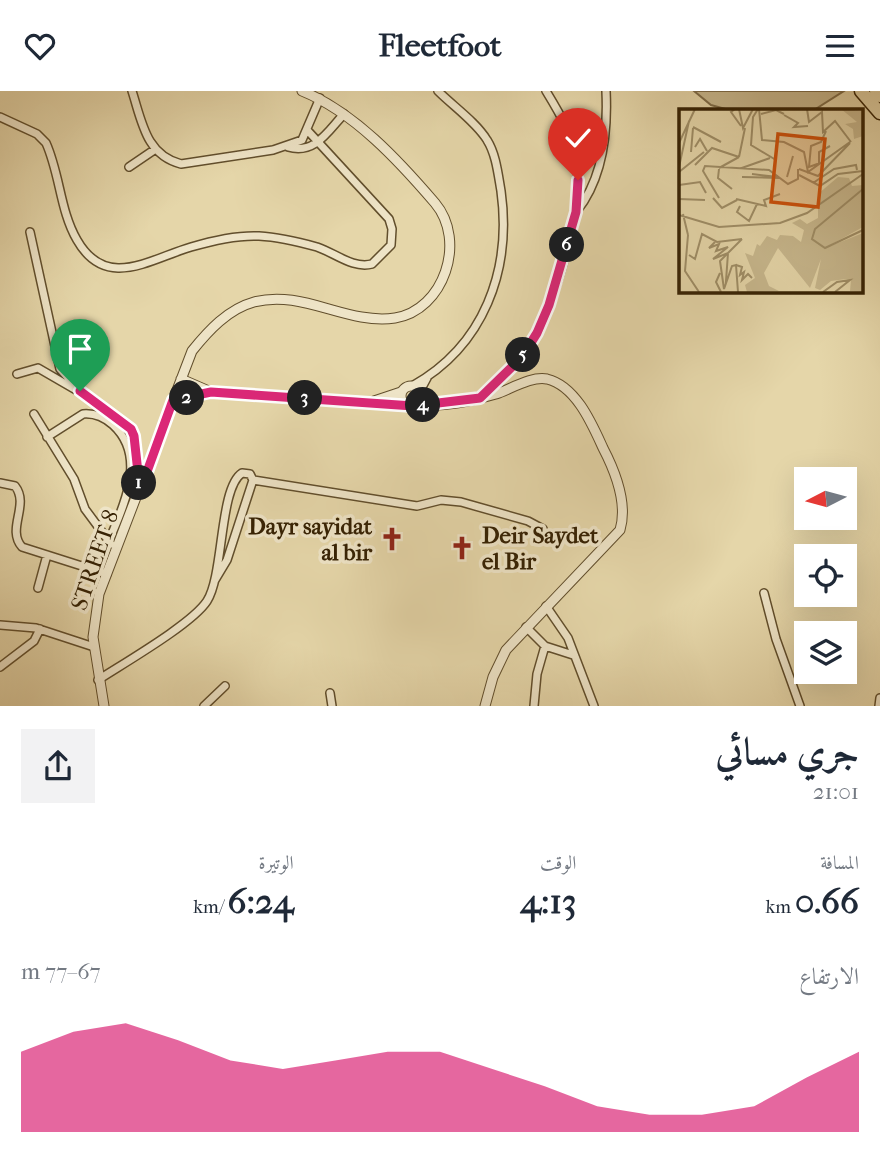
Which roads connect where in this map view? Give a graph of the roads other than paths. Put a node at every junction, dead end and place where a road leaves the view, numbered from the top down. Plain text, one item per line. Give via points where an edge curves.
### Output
1 (132, 91) edge
2 (302, 91) edge
3 (438, 91) edge
4 (546, 91) edge
5 (606, 91) edge
6 (861, 91) edge
7 (876, 91) edge
8 (880, 96) edge
9 (320, 98) junction
10 (880, 113) edge
11 (344, 114) junction
12 (0, 117) edge
13 (308, 131) junction
14 (318, 143) junction
15 (288, 146) junction
16 (155, 150) junction
17 (129, 167) dead end
18 (578, 180) junction
19 (594, 181) junction
20 (576, 212) junction
21 (30, 232) dead end
22 (17, 374) dead end
23 (181, 379) junction
24 (80, 391) junction
25 (211, 392) junction
26 (401, 392) junction
27 (418, 394) junction
28 (480, 398) junction
29 (173, 400) junction
30 (369, 402) junction
31 (405, 405) junction
32 (34, 414) dead end
33 (47, 437) junction
34 (253, 480) junction
35 (0, 483) edge
36 (140, 491) junction
37 (542, 529) dead end
38 (109, 541) junction
39 (116, 551) junction
40 (47, 555) junction
41 (107, 574) junction
42 (215, 580) junction
43 (38, 588) dead end
44 (764, 593) dead end
45 (546, 606) junction
46 (0, 625) edge
47 (526, 627) junction
48 (40, 629) junction
49 (545, 646) junction
50 (94, 647) junction
51 (573, 655) junction
52 (0, 667) edge
53 (98, 680) junction
54 (225, 686) dead end
55 (330, 693) dead end
56 (880, 698) edge
57 (104, 706) edge
58 (204, 706) edge
59 (332, 706) edge
60 (485, 706) edge
61 (534, 706) edge
62 (594, 706) edge
63 (800, 706) edge
64 (880, 706) edge

1 - 16 street
2 - 9 street, STREET 8
3 - 27 street via 487,139 496,165 504,222 499,266 478,324
4 - 18 street via 569,133
5 - 19 street via 605,133
6 - 10 highway
7 - 8 highway
9 - 11 street, STREET 8
9 - 13 street
11 - 14 street
11 - 23 street, STREET 8 via 438,207 450,258 441,281 425,304 397,318 370,320 304,301 254,302 206,334 192,351
12 - 14 street via 46,143 77,241 98,263 110,268 130,268 192,246 253,236 317,247 357,265 372,264 391,245 389,219
13 - 14 street
13 - 15 street via 302,140
14 - 15 street via 302,149
15 - 16 street via 196,163 167,160
16 - 17 street
18 - 19 street
18 - 20 street
19 - 20 street
20 - 28 street via 537,333 522,357
21 - 24 street via 56,357 65,378
22 - 24 street via 38,368
23 - 25 street
23 - 29 street, STREET 8
24 - 36 street via 131,429
25 - 29 street
25 - 30 street
26 - 27 street
26 - 30 street
26 - 31 street
27 - 28 street via 435,405
27 - 31 street
28 - 45 street via 538,379 559,385 590,419 620,492 620,530
29 - 36 street, STREET 8
30 - 31 street
32 - 33 street
33 - 38 street via 74,479 85,509
33 - 38 street via 83,414 106,419 121,433 128,447 131,482
34 - 37 street via 418,506 448,500 528,521
34 - 42 street via 227,560
34 - 42 street via 244,472 235,480
35 - 40 street via 15,486 20,495 18,543
36 - 39 street, STREET 8
38 - 39 street
39 - 41 street, STREET 8
40 - 41 street
40 - 43 street
41 - 50 street, STREET 8 via 93,622
42 - 53 street via 201,610
44 - 63 street
45 - 47 street
45 - 51 street via 564,629
46 - 48 street
47 - 49 street
47 - 60 street via 499,663
48 - 50 street
48 - 52 street via 34,641
49 - 51 street
49 - 61 street
50 - 53 street, STREET 8
51 - 62 street
53 - 57 street, STREET 8
54 - 58 street
55 - 59 street
56 - 64 street

